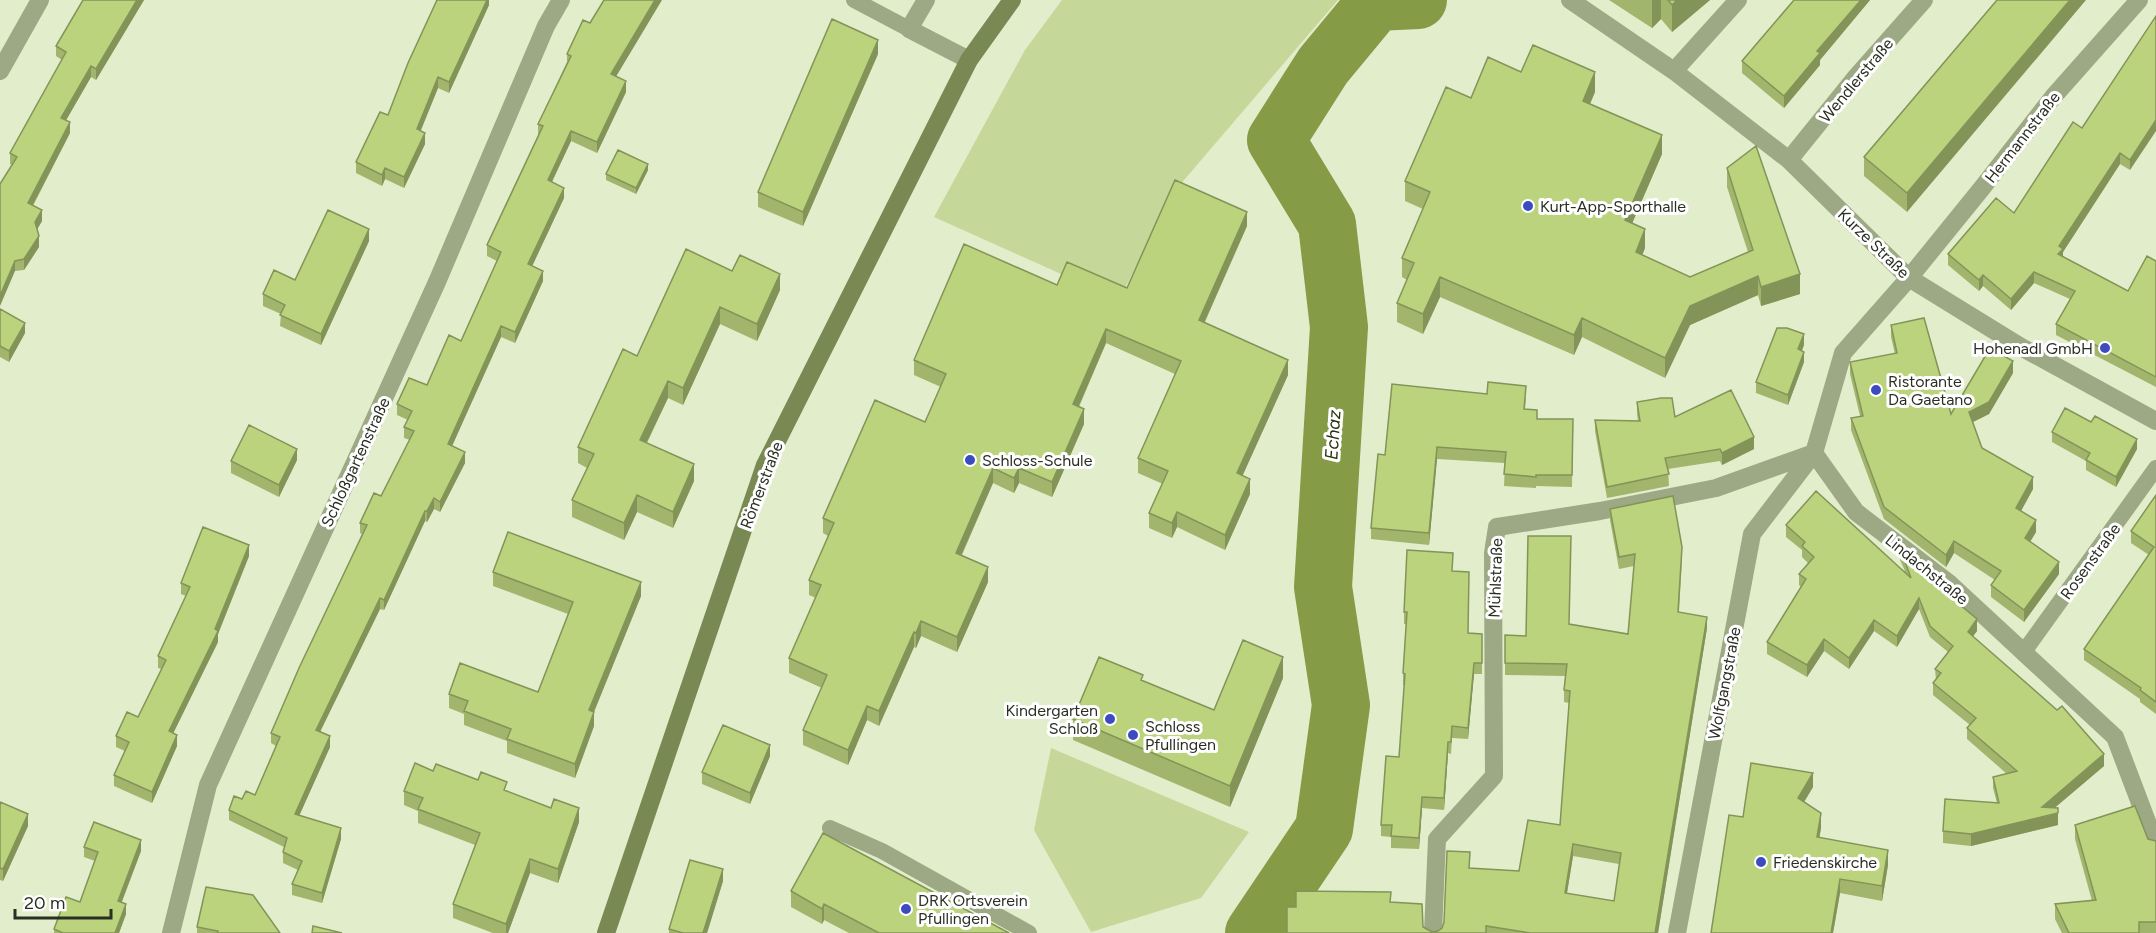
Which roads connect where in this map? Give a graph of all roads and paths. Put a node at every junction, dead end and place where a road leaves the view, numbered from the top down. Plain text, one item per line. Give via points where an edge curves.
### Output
1 (40, 0) edge
2 (561, 0) edge
3 (854, 0) edge
4 (926, 0) edge
5 (1012, 0) edge
6 (1570, 0) edge
7 (1738, 0) edge
8 (1924, 0) edge
9 (2139, 0) edge
10 (909, 29) junction
11 (969, 60) junction
12 (0, 71) edge
13 (1674, 71) junction
14 (1789, 160) junction
15 (1909, 278) junction
16 (2156, 421) edge
17 (1814, 453) junction
18 (2156, 468) edge
19 (2023, 653) junction
20 (830, 828) dead end
21 (2156, 845) edge
22 (171, 933) edge
23 (606, 933) edge
24 (1029, 933) edge
25 (1433, 933) edge
26 (1677, 933) edge

1 - 12 street
2 - 22 street, Schloßgartenstraße via 207,785
3 - 10 lane
4 - 10 street
5 - 11 main road, Römerstraße
6 - 13 street, Kurze Straße
7 - 13 street
8 - 14 street, Wendlerstraße
9 - 15 street, Hermannstraße via 2053,97
10 - 11 street
11 - 23 main road, Römerstraße via 765,465
13 - 14 street, Kurze Straße
14 - 15 street, Kurze Straße
15 - 16 street, Kurze Straße via 2021,347
15 - 17 street via 1843,353
17 - 19 street, Lindachstraße via 1856,512 1950,584
17 - 25 street, Mühlstraße via 1716,488 1497,527 1493,553 1494,776 1437,839
17 - 26 street, Wolfgangstraße via 1752,534
18 - 19 lane, Rosenstraße
19 - 21 street, Lindachstraße via 2115,737
20 - 24 lane via 882,851

